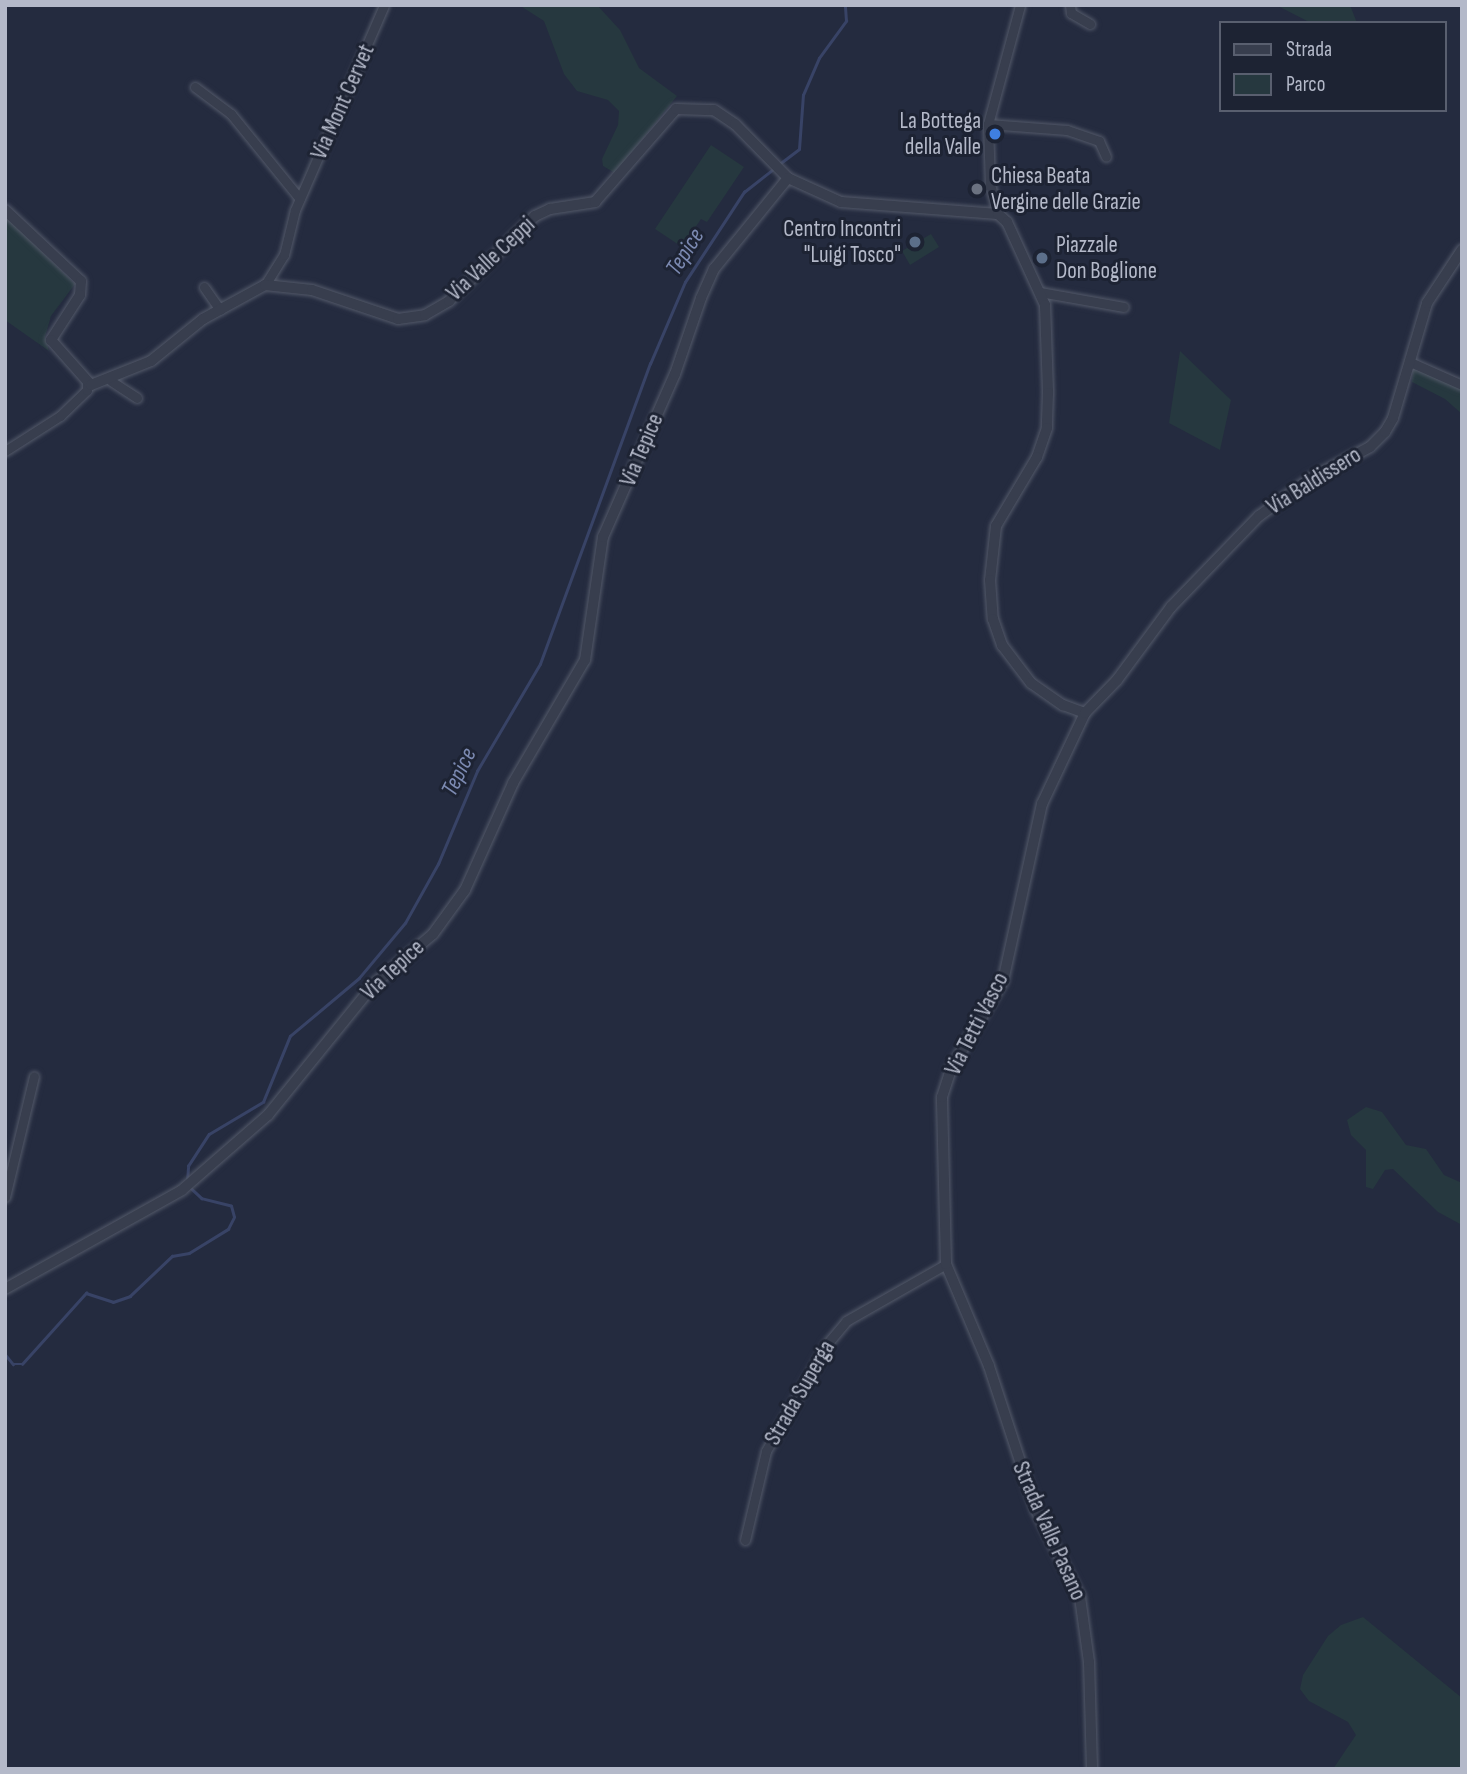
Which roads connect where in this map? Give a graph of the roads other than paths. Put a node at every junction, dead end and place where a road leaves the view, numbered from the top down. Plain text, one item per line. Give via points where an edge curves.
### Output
1 (384, 5) edge
2 (1020, 5) edge
3 (1070, 5) edge
4 (1090, 24) dead end
5 (195, 87) dead end
6 (988, 124) junction
7 (1106, 157) dead end
8 (785, 176) junction
9 (300, 199) junction
10 (5, 209) edge
11 (998, 214) junction
12 (1462, 250) edge
13 (265, 285) junction
14 (204, 288) dead end
15 (1040, 292) junction
16 (1124, 307) dead end
17 (220, 310) junction
18 (1410, 362) junction
19 (111, 381) junction
20 (86, 383) junction
21 (1462, 385) edge
22 (137, 398) dead end
23 (5, 451) edge
24 (1085, 713) junction
25 (34, 1076) dead end
26 (5, 1197) edge
27 (946, 1264) junction
28 (5, 1289) edge
29 (745, 1540) dead end
30 (1091, 1769) edge

1 - 9 street, Via Mont Cervet
2 - 6 street
3 - 4 street via 1071,13
5 - 9 street, Via Mont Cervet via 231,114
6 - 7 street via 1067,130 1099,141
6 - 11 street via 990,185
8 - 11 street via 841,202
8 - 13 street, Via Valle Ceppi via 714,110 676,109 595,202 550,208 535,216 449,301 425,315 398,318 312,290
8 - 28 street, Via Tepice via 715,269 701,298 675,374 603,537 585,660 513,783 465,890 433,934 374,984 268,1115 196,1178
9 - 13 street, Via Mont Cervet via 284,255
10 - 20 street via 81,281 80,295 51,340
11 - 15 street via 1007,222
12 - 18 street, Via Baldissero via 1427,303
13 - 17 street
14 - 17 street
15 - 16 street
15 - 24 street via 1045,305 1047,428 1037,457 996,526 990,580 993,619 1002,645 1031,683 1063,705
17 - 19 street via 151,361
18 - 21 street
18 - 24 street, Via Baldissero via 1385,432 1370,447 1294,489 1259,516 1171,607
19 - 20 street
19 - 22 street
20 - 23 street via 87,390 60,416
24 - 27 street, Via Tetti Vasco via 1042,804 1003,981 952,1067 942,1097
25 - 26 street
27 - 29 street, Strada Superga via 846,1321 827,1344 766,1451
27 - 30 street, Strada Valle Pasano via 989,1366 1036,1510 1080,1597 1089,1662

